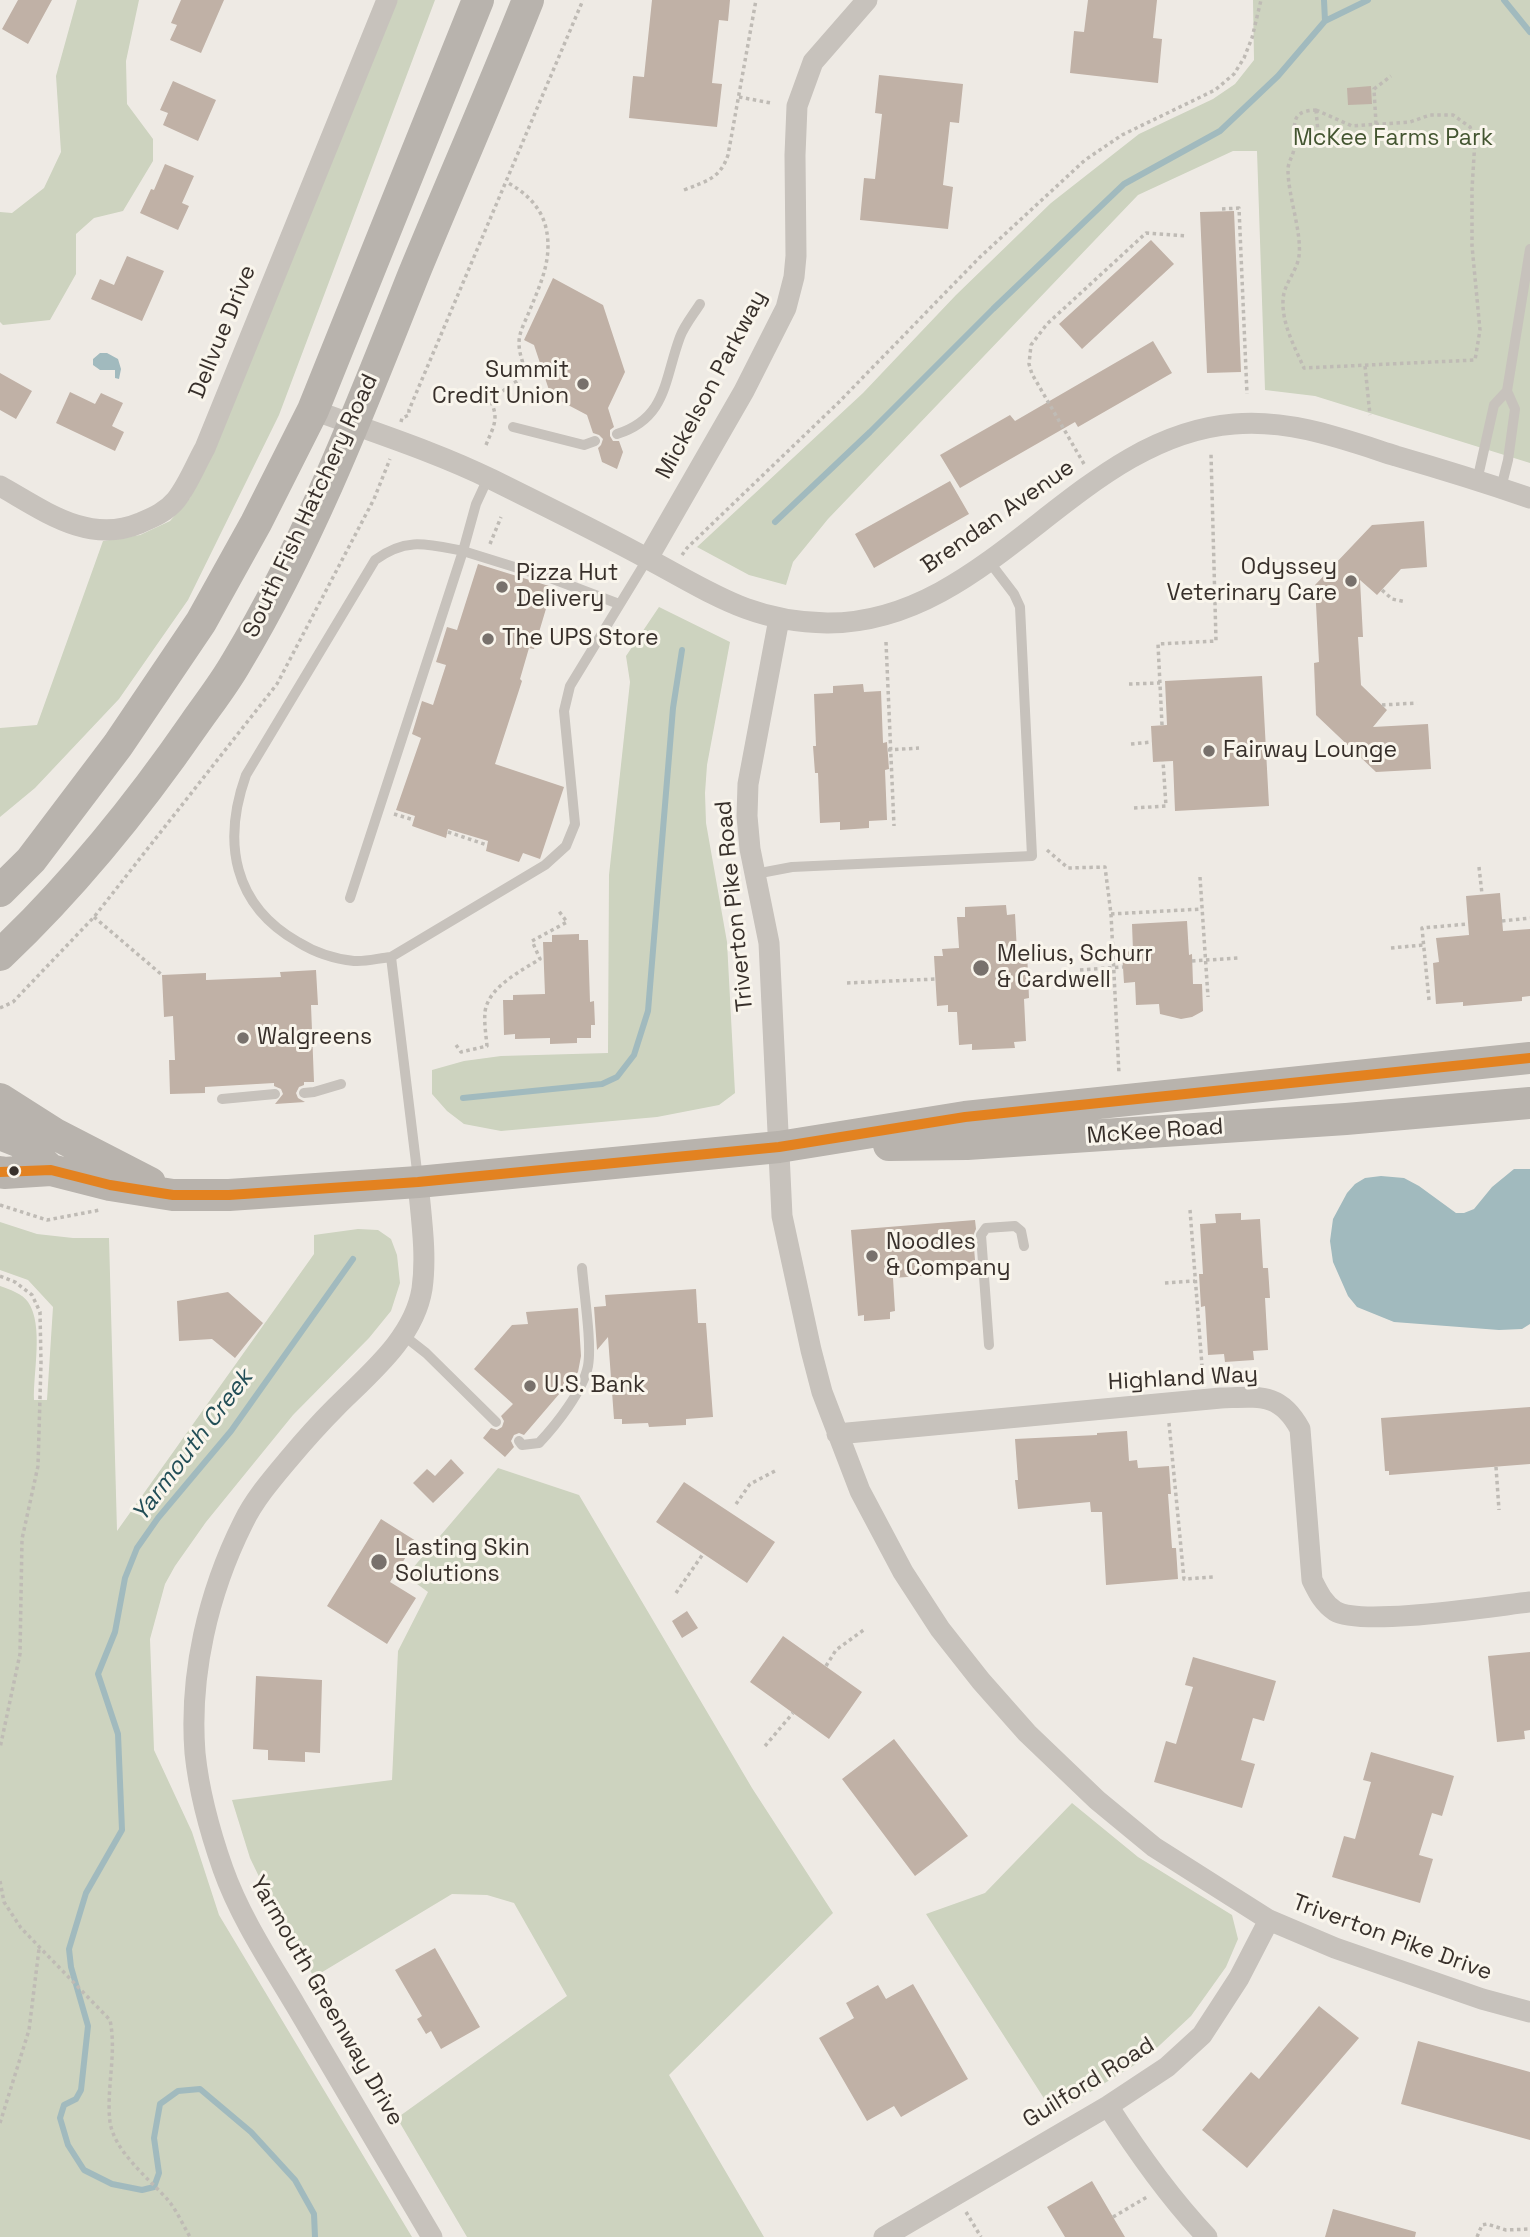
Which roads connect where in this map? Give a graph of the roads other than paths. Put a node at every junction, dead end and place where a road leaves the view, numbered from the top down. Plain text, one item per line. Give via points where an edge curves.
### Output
1 (387, 0) edge
2 (478, 0) edge
3 (528, 0) edge
4 (867, 0) edge
5 (1530, 248) edge
6 (700, 304) dead end
7 (1507, 391) junction
8 (313, 410) junction
9 (354, 425) junction
10 (513, 427) dead end
11 (617, 434) dead end
12 (596, 441) dead end
13 (488, 478) junction
14 (1477, 481) junction
15 (0, 486) edge
16 (1501, 488) junction
17 (1530, 498) edge
18 (463, 551) junction
19 (648, 558) junction
20 (989, 560) junction
21 (619, 604) junction
22 (779, 619) junction
23 (755, 874) junction
24 (0, 891) edge
25 (351, 898) dead end
26 (0, 956) edge
27 (391, 957) junction
28 (1530, 1058) edge
29 (341, 1084) dead end
30 (304, 1093) dead end
31 (275, 1094) dead end
32 (0, 1099) edge
33 (222, 1099) dead end
34 (1530, 1103) edge
35 (10, 1138) edge
36 (779, 1147) junction
37 (51, 1170) junction
38 (0, 1172) edge
39 (418, 1182) junction
40 (173, 1195) junction
41 (1024, 1246) dead end
42 (582, 1268) dead end
43 (403, 1335) junction
44 (989, 1345) dead end
45 (496, 1422) dead end
46 (837, 1434) junction
47 (519, 1441) dead end
48 (1530, 1601) edge
49 (1269, 1920) junction
50 (1530, 2012) edge
51 (1108, 2106) junction
52 (432, 2237) edge
53 (884, 2237) edge
54 (1208, 2237) edge

1 - 15 street, Dellvue Drive via 205,447 177,499 162,514 130,528 106,531 64,522
2 - 8 main road, South Fish Hatchery Road
3 - 9 main road, South Fish Hatchery Road
4 - 19 street, Mickelson Parkway via 813,62 797,106 796,257 786,308
5 - 7 lane
6 - 11 lane via 681,335 653,413
7 - 14 lane via 1494,405
7 - 16 lane via 1515,409
8 - 9 street, Brendan Avenue
8 - 24 main road, South Fish Hatchery Road via 256,523 179,656 61,822
9 - 13 street, Brendan Avenue
9 - 26 main road, South Fish Hatchery Road via 297,548 235,664 123,822
10 - 12 lane via 584,445
13 - 18 lane
13 - 19 street, Brendan Avenue
14 - 16 street, Brendan Avenue
14 - 20 street, Brendan Avenue via 1317,431 1273,423 1232,424 1194,431 1143,450
16 - 17 street, Brendan Avenue
18 - 21 lane
18 - 25 lane
18 - 27 lane via 417,544 391,549 375,560 246,775 237,799 235,858 255,906 278,931 327,955 354,961
19 - 21 lane
19 - 22 street, Brendan Avenue via 735,606
20 - 22 street, Brendan Avenue via 944,590 874,617 830,623
20 - 23 lane via 1020,607 1032,856 792,867
21 - 27 lane via 570,686 564,712 575,824 566,846 545,865
22 - 23 street, Triverton Pike Road via 748,784
23 - 36 street, Triverton Pike Road via 769,943
27 - 39 lane
28 - 36 main road, McKee Road via 965,1117
29 - 30 lane
31 - 33 lane
32 - 40 main road via 55,1134
34 - 36 main road, McKee Road via 967,1144
35 - 37 main road, McKee Road
36 - 39 main road, McKee Road
36 - 46 street, Triverton Pike Drive via 784,1228 811,1350
37 - 38 main road, McKee Road
37 - 40 main road, McKee Road
39 - 40 main road, McKee Road
39 - 43 street, Yarmouth Greenway Drive via 422,1288 415,1315
41 - 44 lane via 1015,1226 986,1228 981,1234
42 - 47 lane via 589,1352 584,1378 556,1425 539,1443 522,1445
43 - 45 lane
43 - 52 street, Yarmouth Greenway Drive via 303,1443 243,1521 202,1639 195,1690 195,1754 207,1820 224,1872 251,1928
46 - 48 street, Highland Way via 1221,1398 1269,1400 1292,1414 1300,1429 1312,1580 1322,1600 1336,1612 1401,1616
46 - 49 street, Triverton Pike Drive via 860,1491 903,1572 981,1682 1097,1800 1154,1847
49 - 50 street, Triverton Pike Drive via 1482,2000
49 - 51 street, Guilford Road via 1202,2035 1167,2067
51 - 53 street, Guilford Road
51 - 54 street via 1179,2207

